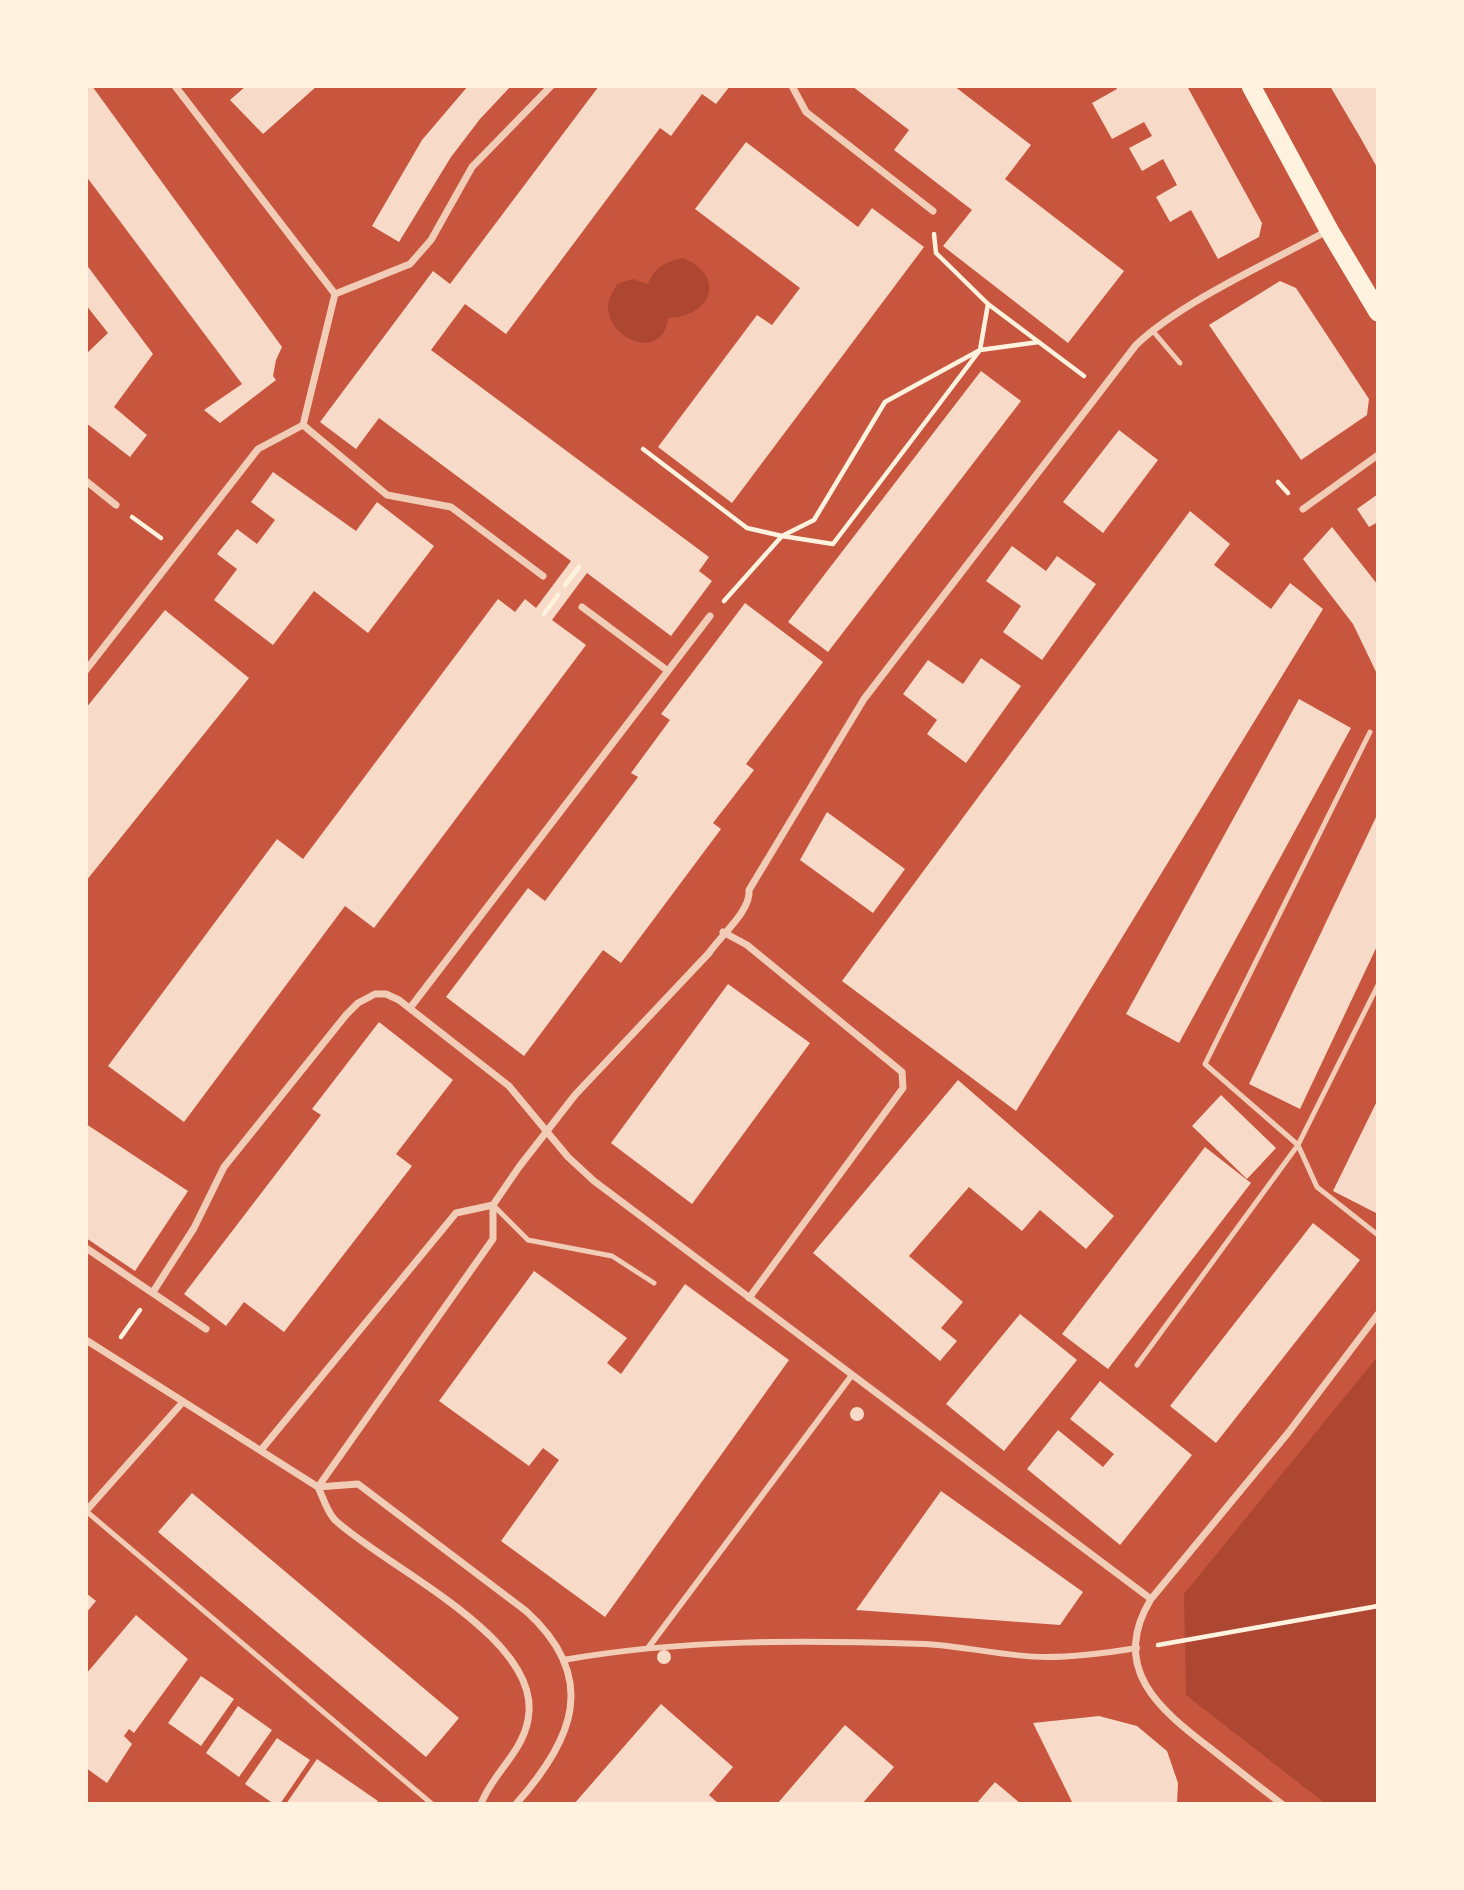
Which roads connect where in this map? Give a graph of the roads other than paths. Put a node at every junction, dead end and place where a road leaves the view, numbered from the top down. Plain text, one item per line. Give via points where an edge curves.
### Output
1 (174, 86) edge
2 (551, 86) edge
3 (792, 86) edge
4 (1251, 86) edge
5 (933, 211) road end
6 (1329, 230) junction
7 (335, 294) junction
8 (1378, 312) edge
9 (1152, 330) junction
10 (1180, 363) dead end
11 (303, 425) junction
12 (1378, 455) edge
13 (86, 481) edge
14 (116, 505) road end
15 (1303, 509) dead end
16 (543, 576) dead end
17 (582, 607) dead end
18 (710, 616) road end
19 (86, 670) edge
20 (668, 671) junction
21 (1370, 732) dead end
22 (723, 932) junction
23 (1378, 985) edge
24 (410, 1008) junction
25 (547, 1132) junction
26 (1298, 1145) junction
27 (493, 1205) junction
28 (1378, 1235) edge
29 (86, 1248) edge
30 (654, 1283) dead end
31 (153, 1292) junction
32 (749, 1298) junction
33 (1378, 1314) edge
34 (206, 1329) dead end
35 (86, 1339) edge
36 (1137, 1365) dead end
37 (852, 1374) junction
38 (182, 1403) junction
39 (261, 1450) junction
40 (318, 1487) junction
41 (86, 1511) edge
42 (1151, 1599) junction
43 (648, 1648) junction
44 (1136, 1648) junction
45 (563, 1660) junction
46 (432, 1804) edge
47 (481, 1804) edge
48 (516, 1804) edge
49 (1282, 1804) edge

1 - 7 street
2 - 7 street via 472,167 431,240 410,264
3 - 5 street via 806,112
4 - 6 highway
6 - 8 highway
6 - 9 street
7 - 11 street
9 - 10 lane
9 - 22 street via 1101,389 864,699 749,890 747,905
11 - 16 street via 387,495 451,507
11 - 19 street via 258,449
12 - 15 street
13 - 14 street
17 - 20 street
18 - 20 street
20 - 24 street
21 - 26 lane via 1205,1064
22 - 25 street
22 - 32 street via 747,945 902,1072 903,1088
23 - 26 lane
24 - 25 street via 509,1086
24 - 31 street via 386,994 375,994 340,1021 224,1167 194,1228
25 - 27 street
25 - 32 street via 594,1181
26 - 28 lane via 1317,1187
26 - 36 lane
27 - 30 lane via 528,1240 612,1256
27 - 39 street via 456,1213
27 - 40 street via 493,1239
29 - 31 street
31 - 34 street
32 - 37 street
33 - 42 street via 1288,1433
35 - 38 street
37 - 42 street
37 - 43 street
38 - 39 street
38 - 41 street
39 - 40 street
40 - 45 street via 358,1484 400,1513 535,1619
40 - 47 street via 333,1518 478,1626 509,1657 524,1684 529,1708 524,1734
41 - 46 lane
42 - 44 street via 1141,1616
43 - 44 street via 823,1642 929,1644 1044,1657
43 - 45 street
44 - 49 street via 1139,1669 1159,1707
45 - 48 street via 571,1690 566,1731 549,1763

